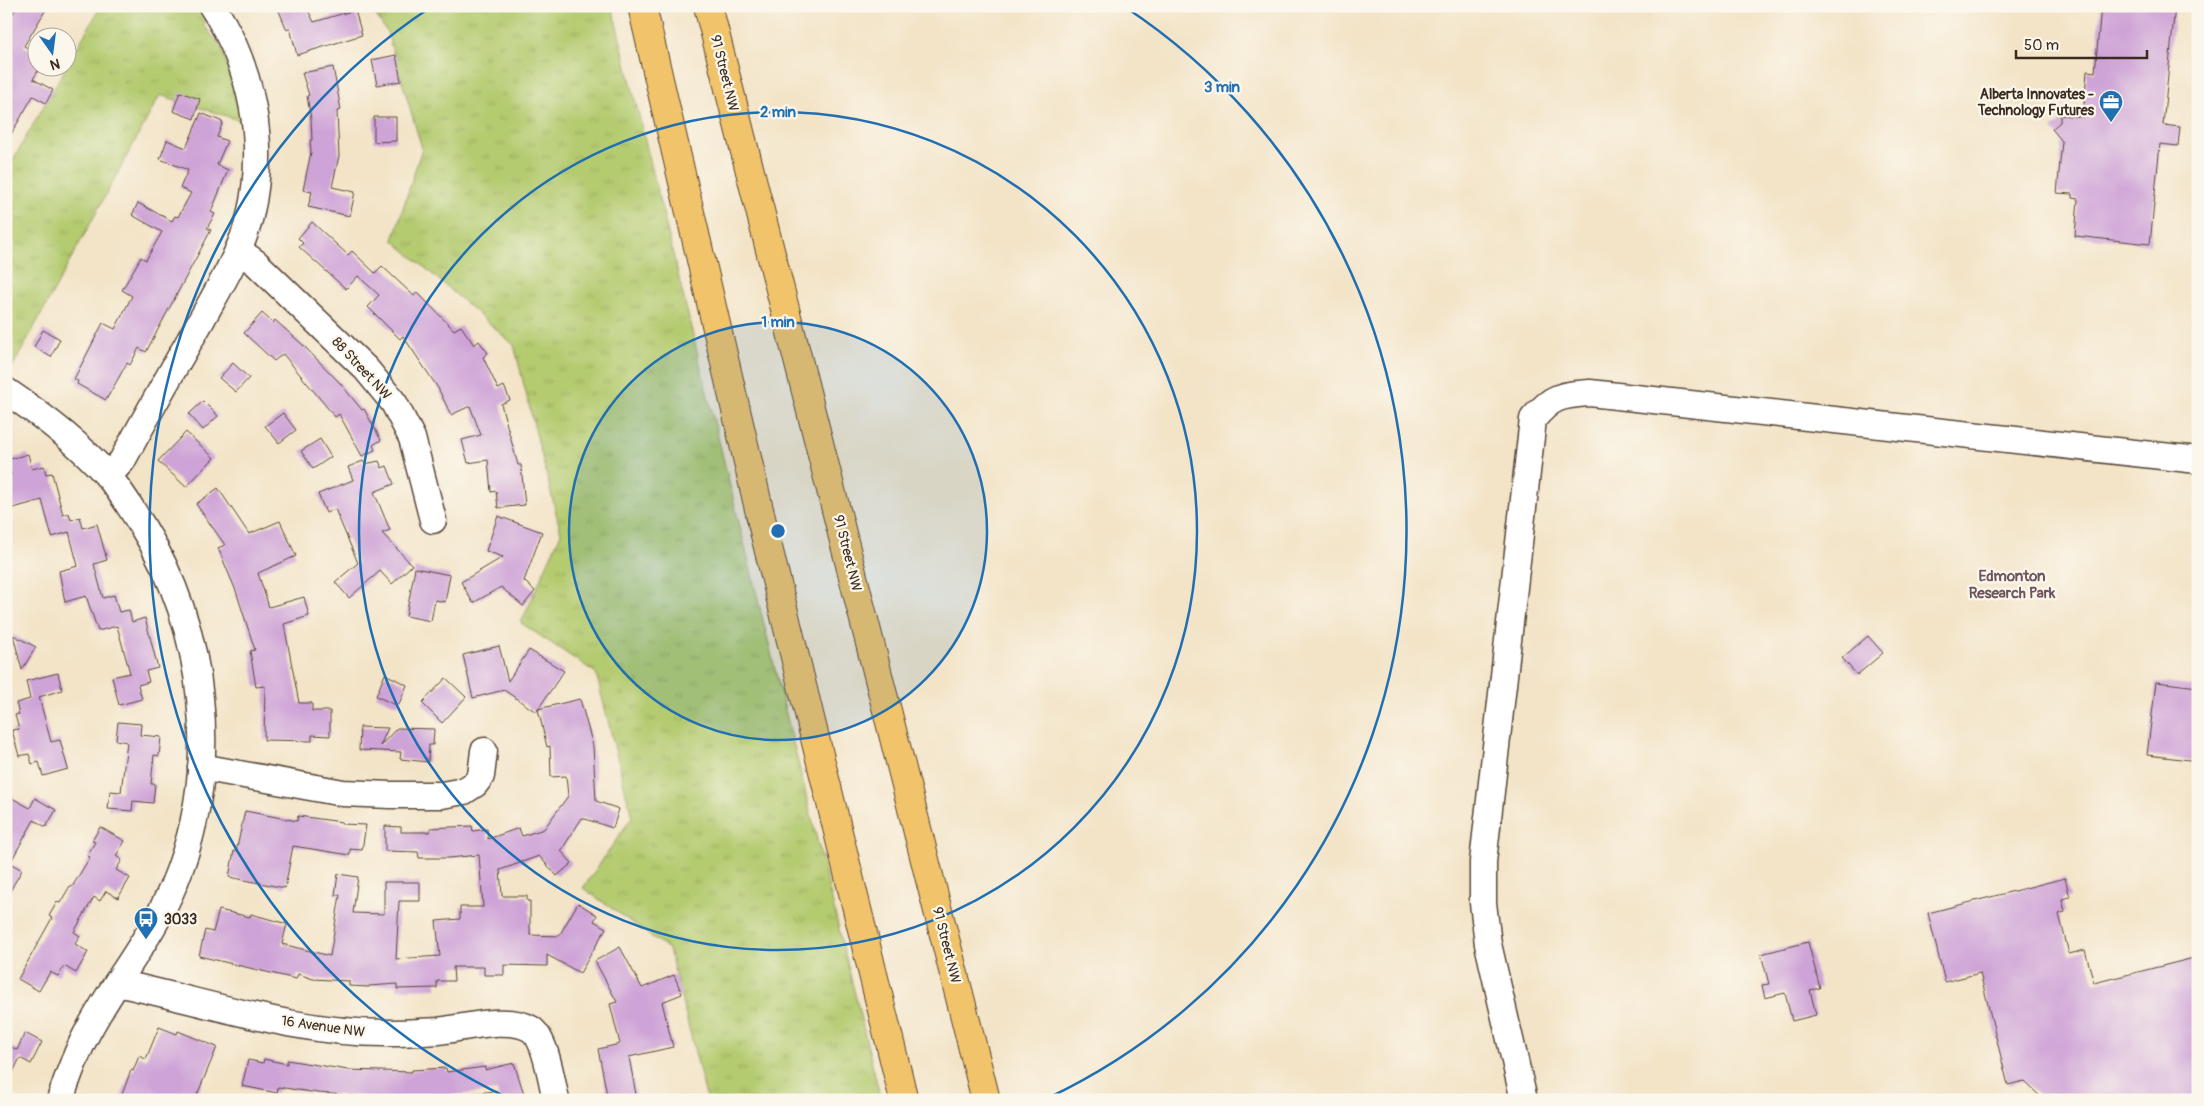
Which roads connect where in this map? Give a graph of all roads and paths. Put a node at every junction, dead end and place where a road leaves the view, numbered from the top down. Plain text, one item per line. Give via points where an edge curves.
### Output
1 (212, 6) edge
2 (642, 6) edge
3 (708, 6) edge
4 (238, 250) junction
5 (6, 390) edge
6 (2198, 460) edge
7 (108, 476) junction
8 (432, 520) dead end
9 (484, 751) dead end
10 (201, 767) junction
11 (117, 983) junction
12 (60, 1100) edge
13 (556, 1100) edge
14 (904, 1100) edge
15 (986, 1100) edge
16 (1524, 1100) edge

1 - 4 street via 239,57 251,96 256,135 254,193 250,217
2 - 14 main road via 765,535
3 - 15 main road, 91 Street NW
4 - 7 street via 122,461
4 - 8 street, 88 Street NW via 256,263 366,368 394,403 412,438
5 - 7 street via 74,441
6 - 16 street via 1590,392 1564,394 1544,405 1533,419 1483,862 1488,944
7 - 10 street via 148,535 167,570 179,602 199,678
9 - 10 street via 481,776 475,784 464,791 442,795 343,793
10 - 11 street via 188,842 175,883 154,928
11 - 12 street via 85,1038
11 - 13 street, 16 Avenue NW via 276,1020 347,1031 429,1032 505,1023 523,1026 540,1038

